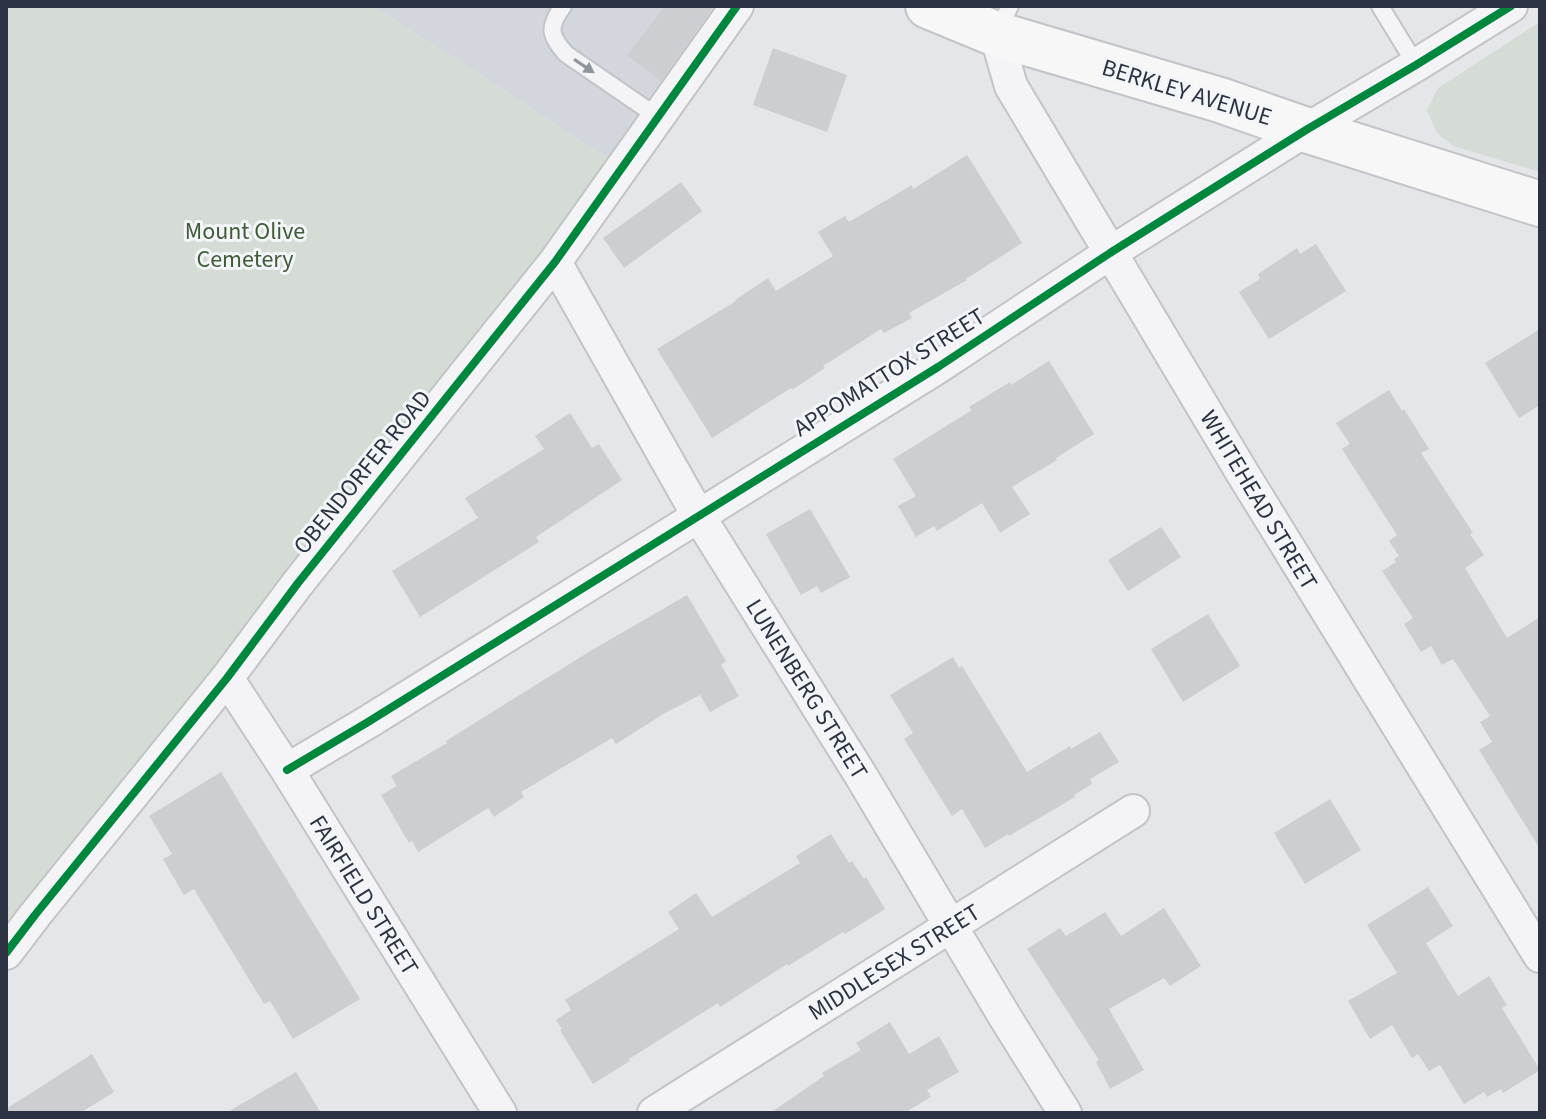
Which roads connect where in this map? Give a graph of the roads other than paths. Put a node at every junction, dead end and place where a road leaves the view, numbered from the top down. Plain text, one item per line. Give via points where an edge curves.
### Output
1 (563, 6) edge
2 (737, 6) edge
3 (928, 6) edge
4 (1380, 6) edge
5 (1511, 6) edge
6 (1003, 20) edge
7 (1416, 65) junction
8 (658, 117) junction
9 (1306, 130) junction
10 (1540, 204) edge
11 (1110, 253) junction
12 (555, 262) junction
13 (698, 515) junction
14 (227, 678) junction
15 (287, 770) junction
16 (1133, 811) dead end
17 (950, 926) junction
18 (6, 953) edge
19 (1540, 956) edge
20 (500, 1113) edge
21 (654, 1113) edge
22 (1065, 1113) edge

1 -> 8 lane via 551,29 555,42
2 - 8 street, OBENDORFER ROAD
3 - 6 street, BERKLEY AVENUE
4 - 7 lane
5 - 7 street, APPOMATTOX STREET
6 - 9 street, BERKLEY AVENUE
6 - 11 street, WHITEHEAD STREET via 1011,86
7 - 9 street, APPOMATTOX STREET
8 - 12 street, OBENDORFER ROAD
9 - 10 street, BERKLEY AVENUE
9 - 11 street, APPOMATTOX STREET
11 - 13 street, APPOMATTOX STREET
11 - 19 street, WHITEHEAD STREET
12 - 13 street, LUNENBERG STREET
12 - 14 street, OBENDORFER ROAD
13 - 15 street, APPOMATTOX STREET
13 - 17 street, LUNENBERG STREET
14 - 15 street, FAIRFIELD STREET
14 - 18 street, OBENDORFER ROAD
15 - 20 street, FAIRFIELD STREET
16 - 17 street, MIDDLESEX STREET
17 - 21 street, MIDDLESEX STREET
17 - 22 street, LUNENBERG STREET

